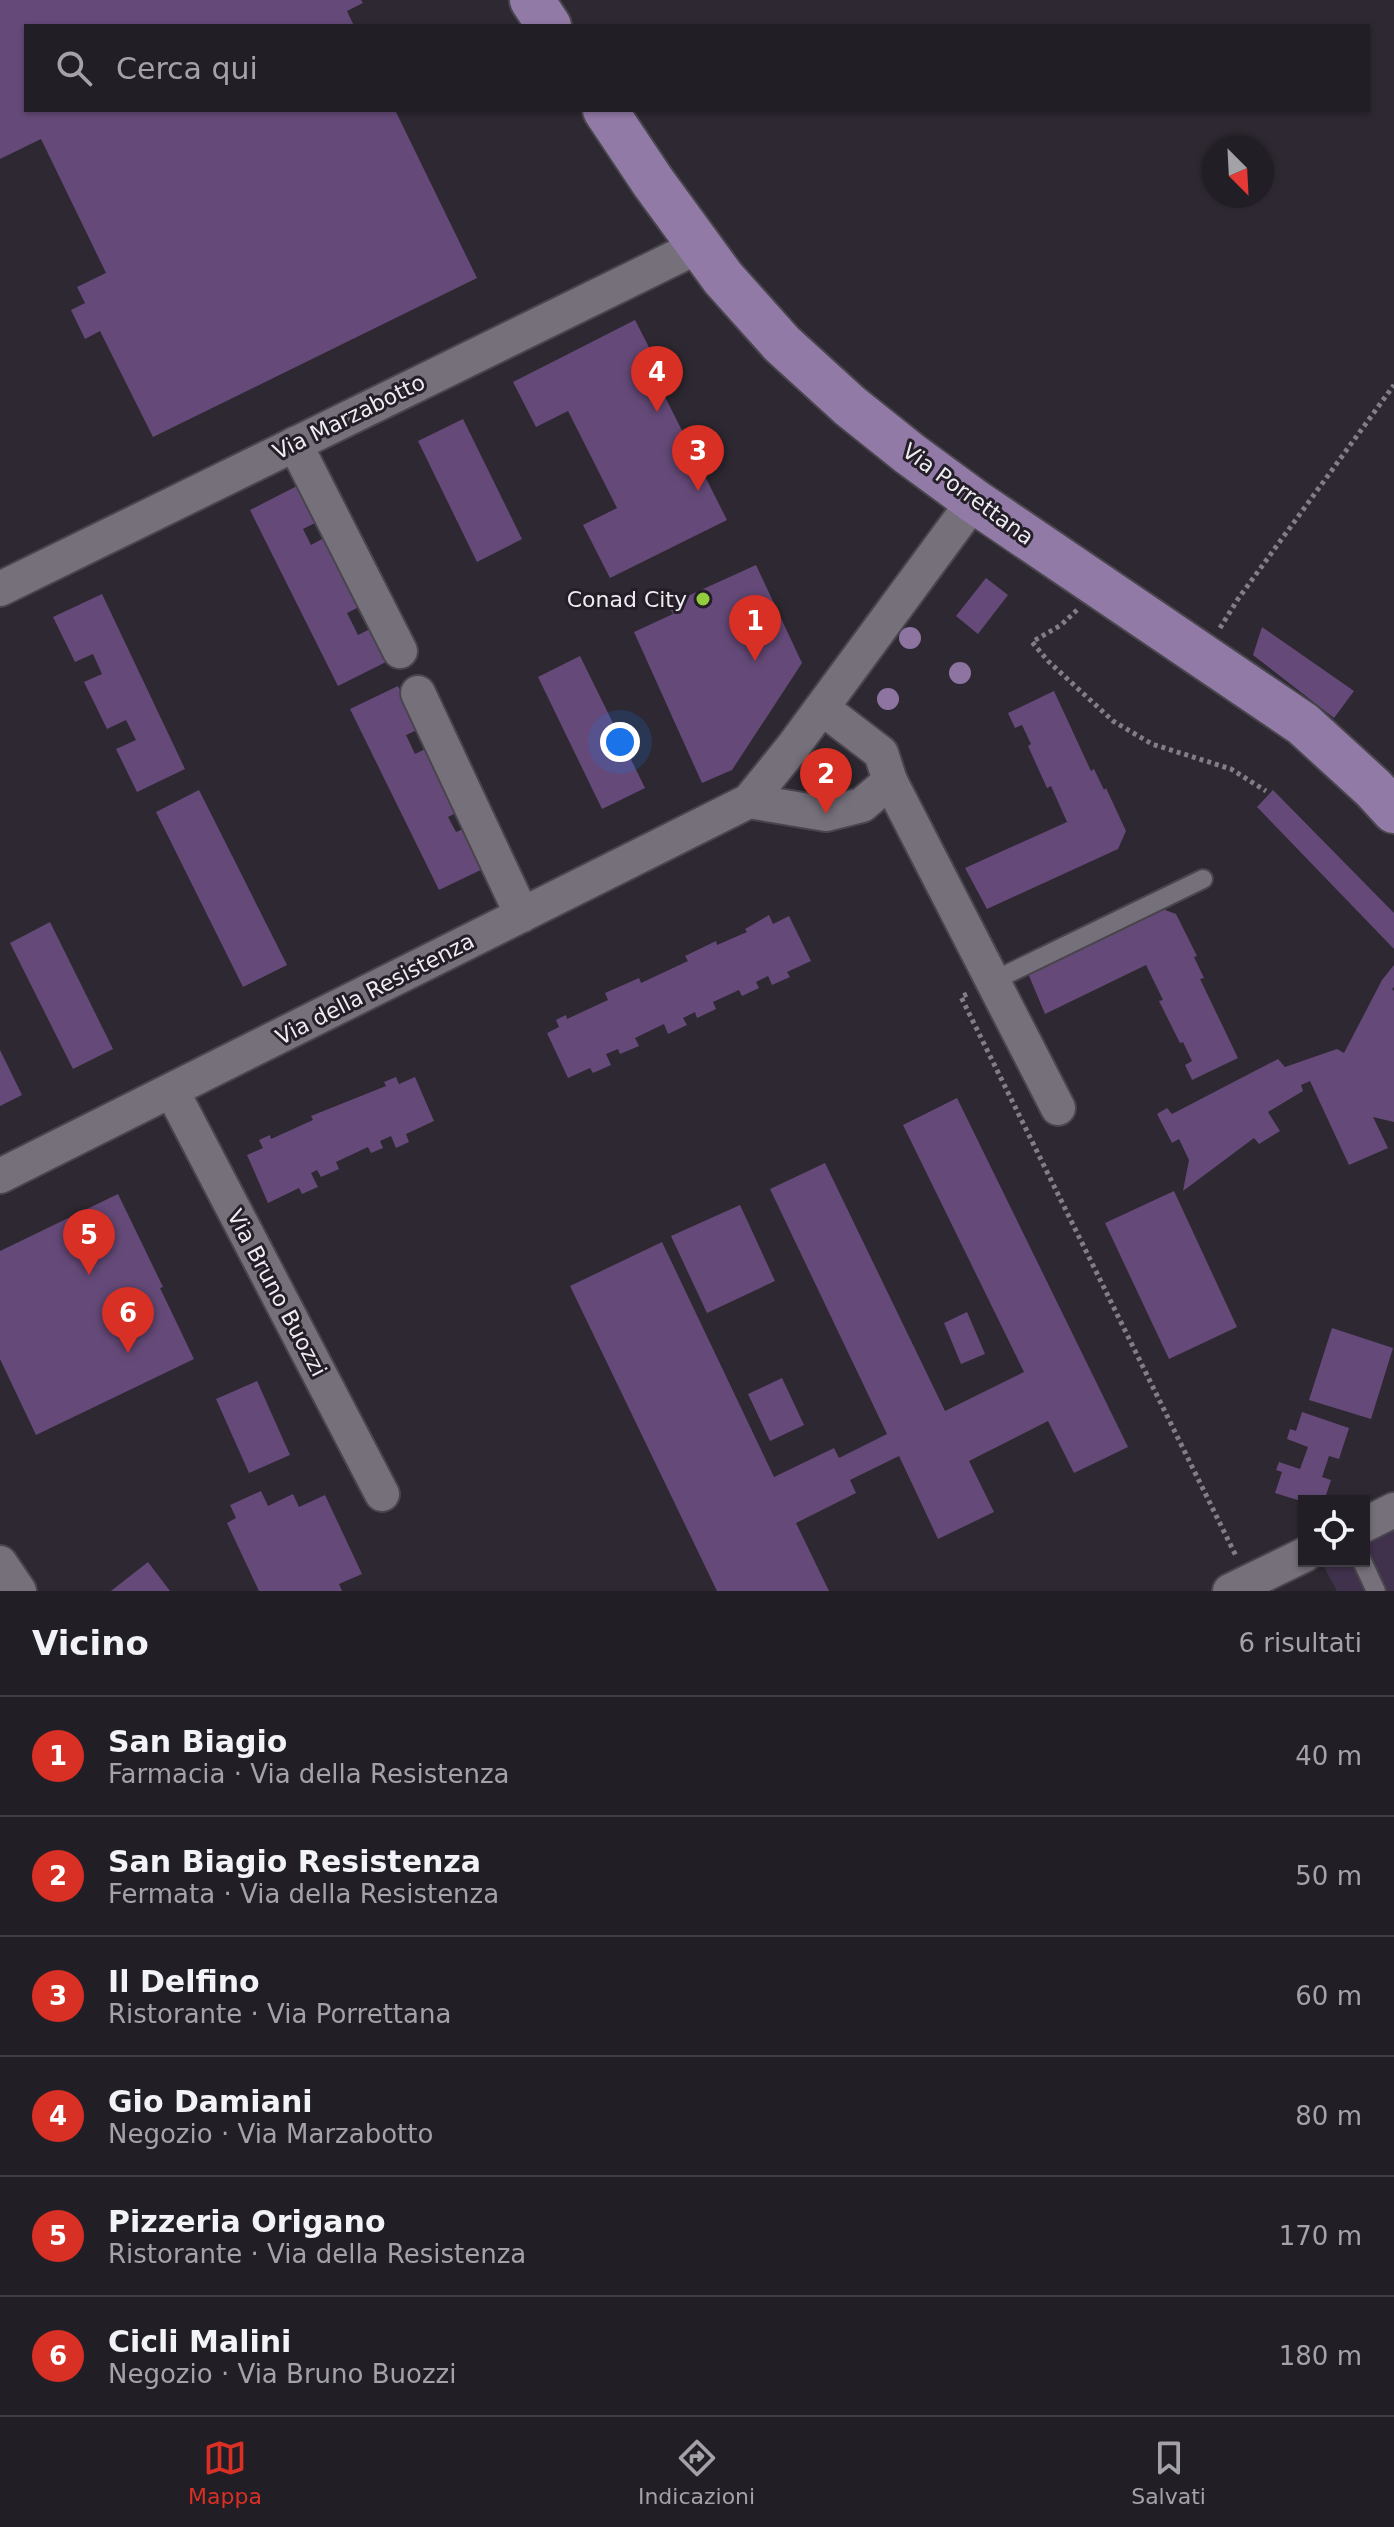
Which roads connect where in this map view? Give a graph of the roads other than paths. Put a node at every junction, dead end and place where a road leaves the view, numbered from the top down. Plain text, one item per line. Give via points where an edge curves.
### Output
1 (532, 0) edge
2 (548, 24) edge
3 (606, 112) edge
4 (699, 246) junction
5 (295, 444) junction
6 (974, 501) junction
7 (0, 589) edge
8 (400, 651) dead end
9 (418, 693) dead end
10 (822, 708) junction
11 (890, 781) junction
12 (749, 801) junction
13 (1394, 811) edge
14 (1203, 879) dead end
15 (522, 915) junction
16 (993, 981) junction
17 (172, 1091) junction
18 (1058, 1108) dead end
19 (0, 1176) edge
20 (382, 1494) dead end
21 (1394, 1510) edge
22 (1370, 1522) edge
23 (1298, 1558) edge
24 (0, 1563) edge
25 (1365, 1567) edge
26 (1240, 1586) edge
27 (19, 1591) edge
28 (1376, 1591) edge

1 - 2 main road
3 - 4 main road, Via Porrettana
4 - 5 street, Via Marzabotto
4 - 6 main road, Via Porrettana via 782,344 850,406
5 - 7 street, Via Marzabotto
5 - 8 street
6 - 10 street, Via della Resistenza
6 - 13 main road, Via Porrettana via 1303,724
9 - 15 street
10 - 11 street via 881,753
10 - 12 street, Via della Resistenza
11 - 12 street via 862,805 826,814
11 - 16 street
12 - 15 street, Via della Resistenza
14 - 16 lane
15 - 17 street, Via della Resistenza
16 - 18 street
17 - 19 street, Via della Resistenza
17 - 20 street, Via Bruno Buozzi
21 - 22 street
23 - 26 street
24 - 27 street
25 - 28 lane

